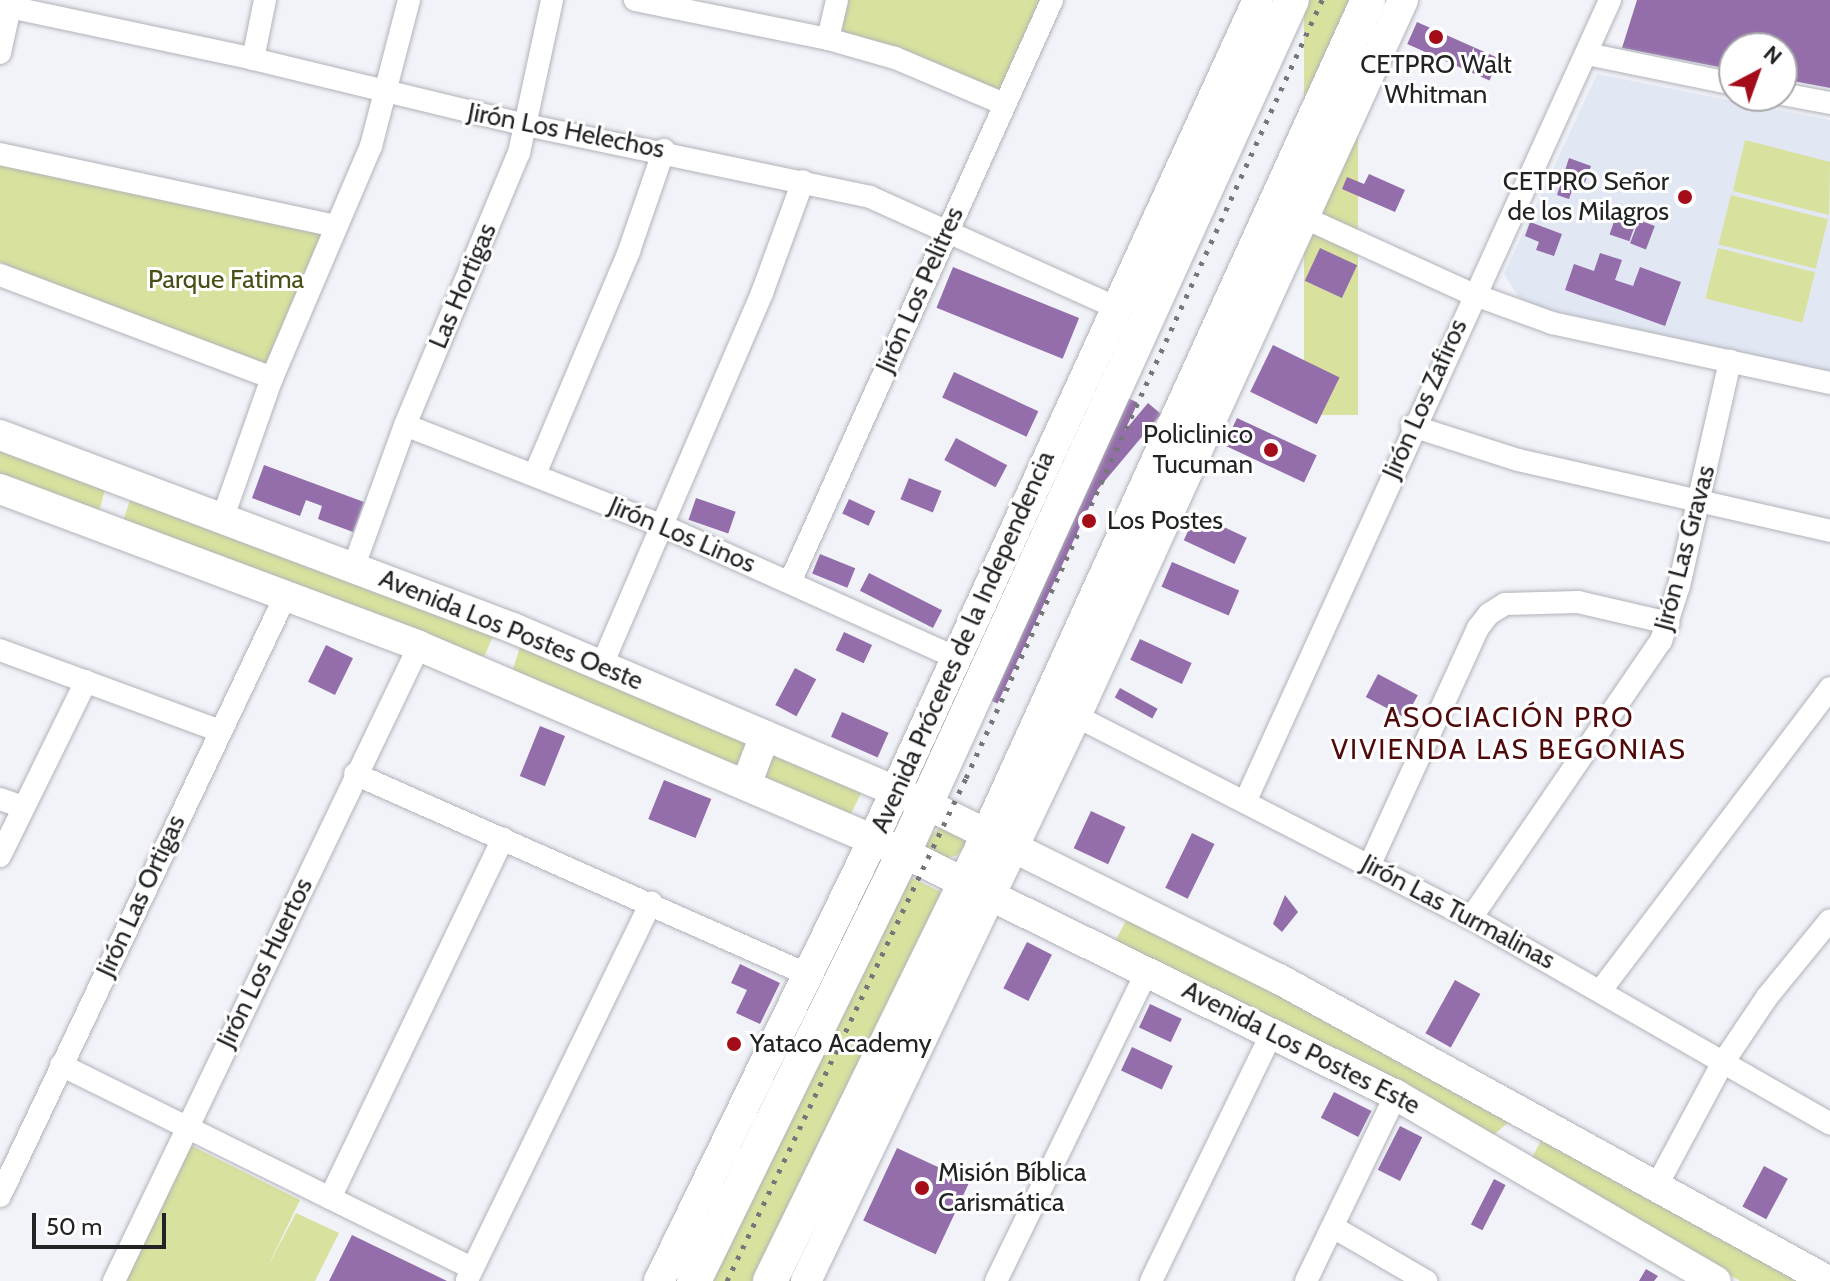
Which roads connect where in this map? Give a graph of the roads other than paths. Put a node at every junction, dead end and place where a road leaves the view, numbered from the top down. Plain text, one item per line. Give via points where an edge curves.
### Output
1 (265, 0) edge
2 (409, 0) edge
3 (552, 0) edge
4 (635, 0) edge
5 (837, 0) edge
6 (1052, 0) edge
7 (1258, 0) edge
8 (1292, 0) edge
9 (1368, 0) edge
10 (1403, 0) edge
11 (1610, 0) edge
12 (5, 6) edge
13 (694, 6) edge
14 (828, 39) junction
15 (0, 53) edge
16 (1587, 54) junction
17 (253, 59) junction
18 (1718, 81) edge
19 (388, 92) junction
20 (1798, 97) edge
21 (1830, 103) edge
22 (1004, 104) junction
23 (526, 125) junction
24 (664, 150) junction
25 (0, 154) edge
26 (803, 181) junction
27 (1303, 217) junction
28 (335, 226) junction
29 (947, 230) junction
30 (0, 275) edge
31 (1472, 294) junction
32 (1115, 307) junction
33 (1730, 361) junction
34 (272, 378) junction
35 (1830, 383) edge
36 (405, 425) junction
37 (1412, 426) junction
38 (0, 435) edge
39 (535, 474) junction
40 (118, 479) junction
41 (0, 489) edge
42 (1699, 503) junction
43 (223, 517) junction
44 (663, 526) junction
45 (100, 527) junction
46 (1830, 531) edge
47 (354, 566) junction
48 (790, 582) junction
49 (285, 597) junction
50 (1669, 623) junction
51 (513, 628) junction
52 (419, 646) junction
53 (0, 650) edge
54 (955, 657) junction
55 (601, 667) junction
56 (491, 676) junction
57 (86, 681) junction
58 (1830, 688) edge
59 (1076, 716) junction
60 (220, 731) junction
61 (765, 735) junction
62 (355, 774) junction
63 (746, 785) junction
64 (911, 798) junction
65 (0, 799) edge
66 (1246, 800) junction
67 (23, 807) junction
68 (503, 839) junction
69 (1001, 841) junction
70 (888, 846) junction
71 (0, 856) edge
72 (1370, 864) junction
73 (978, 889) junction
74 (1110, 895) junction
75 (651, 903) junction
76 (1471, 918) junction
77 (1830, 920) edge
78 (1087, 942) junction
79 (1147, 971) junction
80 (807, 974) junction
81 (1601, 990) junction
82 (1273, 1031) junction
83 (1722, 1064) junction
84 (61, 1065) junction
85 (1396, 1095) junction
86 (1527, 1116) junction
87 (1830, 1124) edge
88 (185, 1129) junction
89 (1506, 1158) junction
90 (1656, 1187) junction
91 (0, 1196) edge
92 (330, 1198) junction
93 (1333, 1227) junction
94 (469, 1274) edge
95 (114, 1281) edge
96 (659, 1281) edge
97 (694, 1281) edge
98 (770, 1281) edge
99 (806, 1281) edge
100 (996, 1281) edge
101 (1151, 1281) edge
102 (1306, 1281) edge
103 (1426, 1281) edge
104 (1716, 1281) edge
105 (1828, 1281) edge

1 - 17 street
2 - 19 street
3 - 23 street, Las Hortigas
4 - 13 street
5 - 14 street
6 - 22 street, Jirón Los Pelitres
7 - 32 main road, Avenida Próceres de la Independencia
8 - 64 main road, Avenida Próceres de la Independencia
9 - 69 main road
10 - 27 main road
11 - 16 street, Jirón Los Zafiros
12 - 15 street
12 - 17 street, Jirón Los Helechos
13 - 14 street
14 - 22 street via 895,58
16 - 18 street
16 - 31 street, Jirón Los Zafiros
17 - 19 street, Jirón Los Helechos
19 - 23 street, Jirón Los Helechos
19 - 28 street via 371,146
20 - 21 street
22 - 29 street, Jirón Los Pelitres
23 - 24 street, Jirón Los Helechos
23 - 36 street, Las Hortigas
24 - 26 street, Jirón Los Helechos
24 - 39 street via 629,251
25 - 28 street
26 - 29 street, Jirón Los Helechos via 870,197
26 - 44 street via 762,293
27 - 31 street
27 - 59 main road
28 - 34 street
29 - 32 street, Jirón Los Helechos
29 - 48 street, Jirón Los Pelitres
30 - 34 street
31 - 33 street via 1552,323
31 - 37 street, Jirón Los Zafiros
32 - 54 main road, Avenida Próceres de la Independencia
33 - 35 street
33 - 42 street, Jirón Las Gravas
34 - 43 street
36 - 39 street, Jirón Los Linos
36 - 47 street, Las Hortigas
37 - 42 street via 1518,460
37 - 66 street, Jirón Los Zafiros
38 - 40 main road, Avenida Los Postes Oeste
39 - 44 street, Jirón Los Linos
40 - 43 main road, Avenida Los Postes Oeste
40 - 45 main road
41 - 45 main road, Avenida Los Postes Oeste
42 - 46 street
42 - 50 street, Jirón Las Gravas
43 - 47 main road, Avenida Los Postes Oeste
44 - 48 street, Jirón Los Linos
44 - 55 street
45 - 49 main road, Avenida Los Postes Oeste
47 - 51 main road, Avenida Los Postes Oeste
48 - 54 street, Jirón Los Linos
49 - 52 main road, Avenida Los Postes Oeste
49 - 60 street, Jirón Las Ortigas
50 - 72 street via 1578,602 1505,604 1489,614
50 - 76 street, Jirón Las Gravas via 1648,662
51 - 55 main road, Avenida Los Postes Oeste
51 - 56 main road
52 - 56 main road, Avenida Los Postes Oeste
52 - 62 street, Jirón Los Huertos
53 - 57 street
54 - 64 main road, Avenida Próceres de la Independencia
55 - 61 main road, Avenida Los Postes Oeste
56 - 63 main road, Avenida Los Postes Oeste
57 - 60 street
57 - 67 street
58 - 81 street
59 - 66 street, Jirón Las Turmalinas
59 - 69 main road
60 - 84 street, Jirón Las Ortigas
61 - 63 main road
61 - 64 main road, Avenida Los Postes Oeste
62 - 68 street
62 - 88 street, Jirón Los Huertos
63 - 70 main road, Avenida Los Postes Oeste
64 - 69 main road, Avenida Los Postes Oeste
64 - 70 main road, Avenida Próceres de la Independencia
65 - 67 street
66 - 72 street, Jirón Las Turmalinas
67 - 71 street
68 - 75 street
68 - 92 street
69 - 73 main road
69 - 74 main road, Avenida Los Postes Este
70 - 73 main road, Avenida Los Postes Este
70 - 80 main road, Avenida Próceres de la Independencia
70 - 97 main road, Avenida Próceres de la Independencia
72 - 76 street, Jirón Las Turmalinas
73 - 78 main road, Avenida Los Postes Este
73 - 98 main road
73 - 99 main road
74 - 78 main road
74 - 86 main road, Avenida Los Postes Este via 1417,1052
75 - 80 street
75 - 94 street
76 - 81 street, Jirón Las Turmalinas
77 - 83 street via 1767,997
78 - 79 main road, Avenida Los Postes Este
79 - 82 main road, Avenida Los Postes Este
79 - 100 street
80 - 96 main road, Avenida Próceres de la Independencia
81 - 83 street, Jirón Las Turmalinas
82 - 85 main road, Avenida Los Postes Este
82 - 101 street
83 - 87 street, Jirón Las Turmalinas
83 - 90 street
84 - 88 street
84 - 91 street, Jirón Las Ortigas
85 - 89 main road, Avenida Los Postes Este
85 - 93 street
86 - 89 main road
86 - 90 main road, Avenida Los Postes Este
88 - 92 street
88 - 95 street, Jirón Los Huertos
89 - 104 main road, Avenida Los Postes Este
90 - 105 main road, Avenida Los Postes Este
92 - 94 street
93 - 102 street
93 - 103 street

